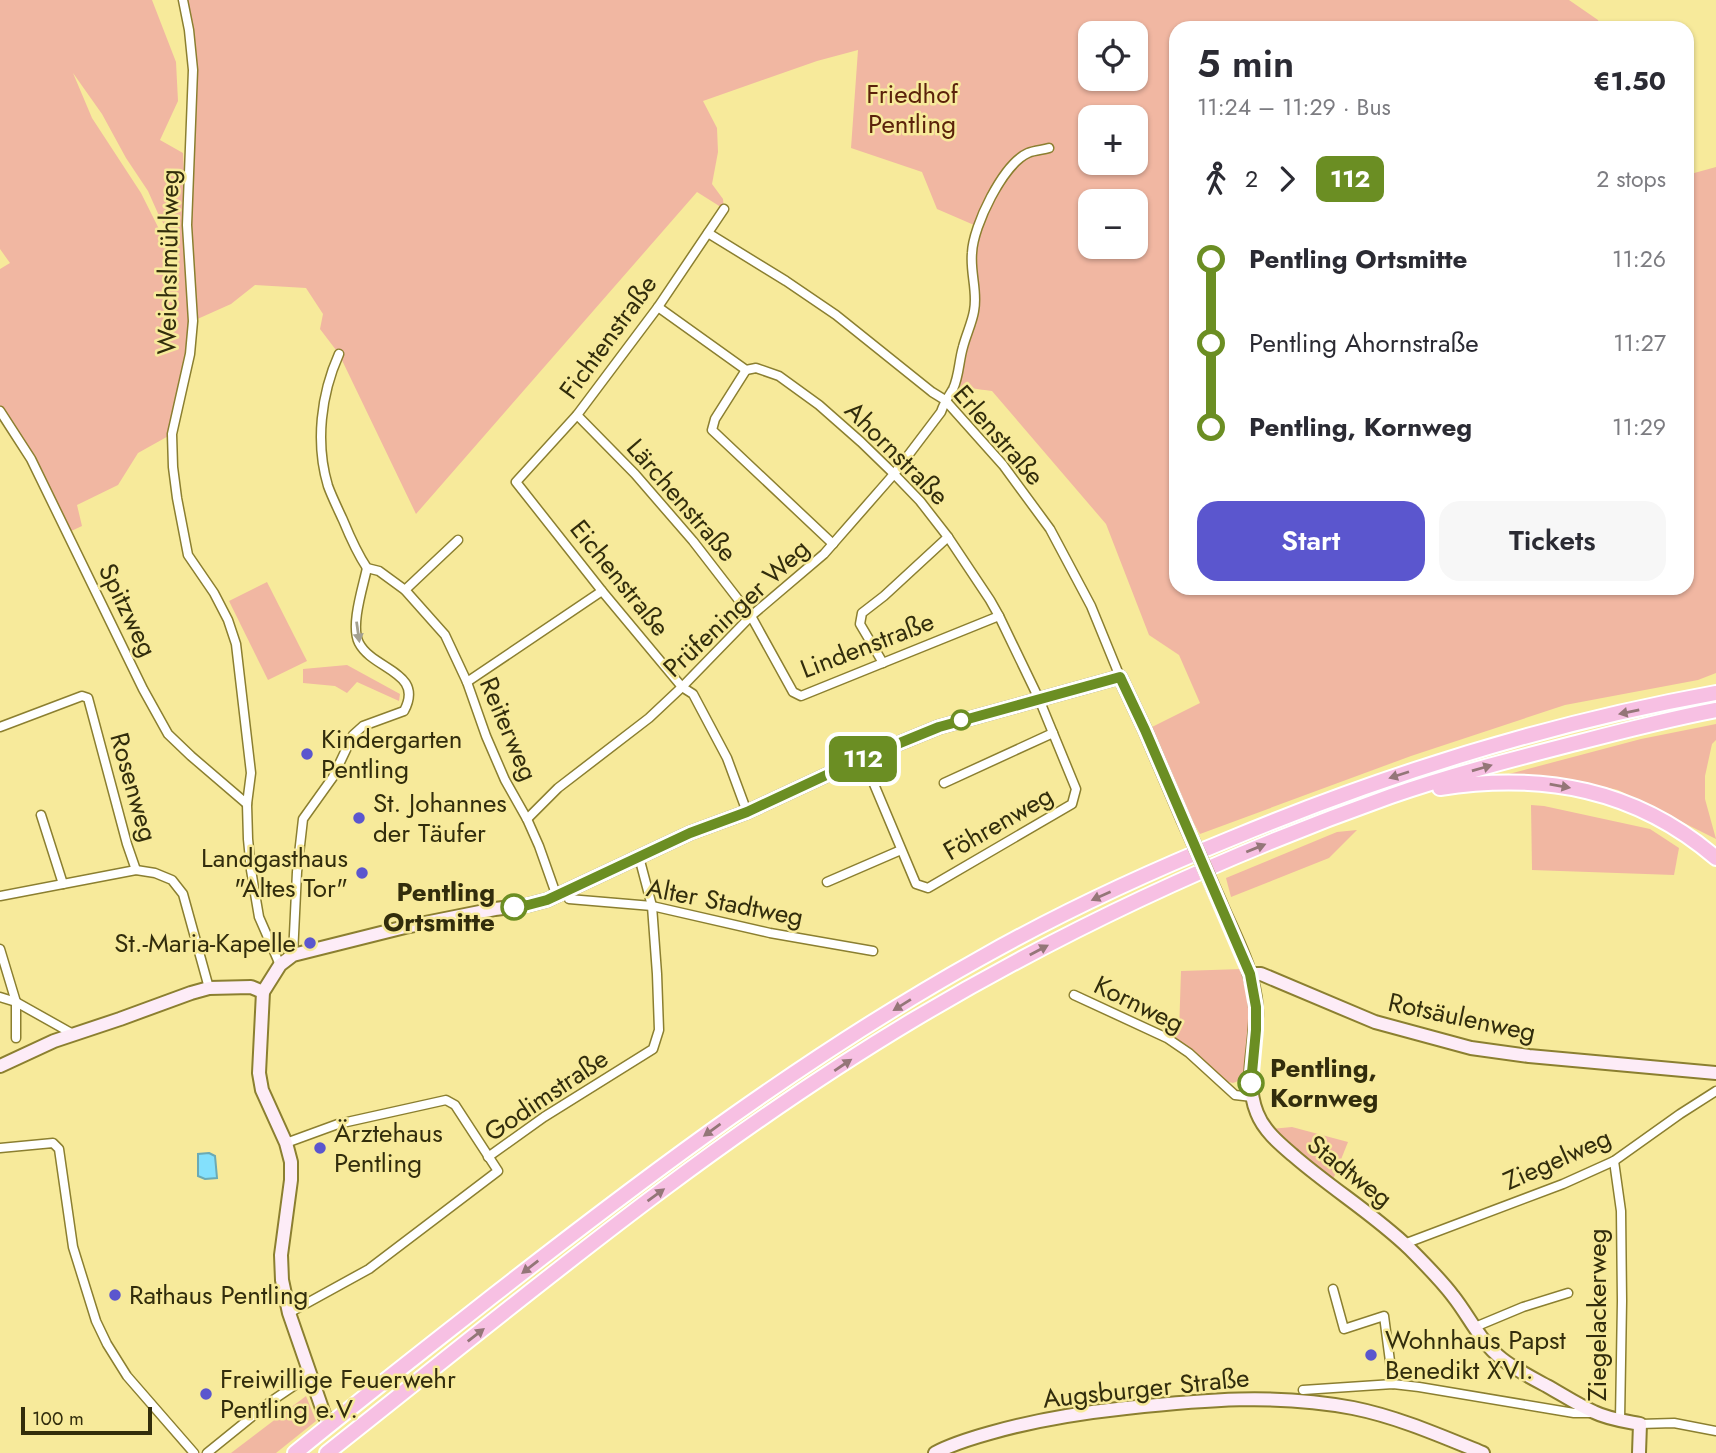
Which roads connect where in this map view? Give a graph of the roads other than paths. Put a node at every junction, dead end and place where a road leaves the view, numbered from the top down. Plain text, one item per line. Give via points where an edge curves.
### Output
1 (183, 0) edge
2 (1049, 148) dead end
3 (724, 209) dead end
4 (708, 233) junction
5 (658, 307) junction
6 (339, 354) dead end
7 (746, 370) junction
8 (944, 400) junction
9 (0, 411) edge
10 (578, 415) junction
11 (894, 474) junction
12 (516, 482) joint
13 (948, 537) junction
14 (458, 540) dead end
15 (833, 544) junction
16 (367, 568) junction
17 (405, 590) junction
18 (602, 591) junction
19 (751, 615) junction
20 (999, 617) junction
21 (883, 663) junction
22 (1120, 677) junction
23 (467, 682) junction
24 (1716, 685) edge
25 (682, 687) junction
26 (1716, 693) edge
27 (1695, 697) junction
28 (1039, 699) junction
29 (1716, 710) edge
30 (0, 727) edge
31 (1053, 733) junction
32 (863, 758) junction
33 (944, 783) dead end
34 (1394, 795) junction
35 (247, 803) junction
36 (747, 812) junction
37 (41, 815) dead end
38 (527, 819) junction
39 (901, 850) junction
40 (639, 856) junction
41 (1716, 858) edge
42 (136, 870) junction
43 (827, 882) dead end
44 (63, 884) junction
45 (0, 896) edge
46 (562, 897) junction
47 (652, 906) junction
48 (0, 949) edge
49 (873, 951) dead end
50 (293, 955) junction
51 (280, 965) junction
52 (1250, 974) junction
53 (209, 988) junction
54 (263, 992) junction
55 (1074, 995) dead end
56 (0, 997) edge
57 (16, 1002) junction
58 (73, 1034) junction
59 (16, 1038) dead end
60 (0, 1066) edge
61 (1716, 1073) edge
62 (1716, 1091) edge
63 (1252, 1097) junction
64 (286, 1143) junction
65 (0, 1148) edge
66 (488, 1157) junction
67 (1614, 1161) junction
68 (1404, 1244) junction
69 (1333, 1289) dead end
70 (1568, 1293) dead end
71 (289, 1313) junction
72 (1475, 1327) junction
73 (310, 1375) junction
74 (1393, 1384) junction
75 (1303, 1390) dead end
76 (1594, 1413) junction
77 (325, 1417) dead end
78 (1620, 1420) junction
79 (1640, 1424) junction
80 (1716, 1430) edge
81 (194, 1453) edge
82 (207, 1453) edge
83 (295, 1453) edge
84 (327, 1453) edge
85 (935, 1453) edge
86 (1483, 1453) edge
87 (1639, 1453) edge

1 - 35 street, Weichslmühlweg via 192,70 187,225 193,321 172,434 173,467 188,555 214,593 236,644 251,773
2 - 8 street, Prüfeninger Weg via 1017,161 998,185 975,232 974,311 954,387
3 - 4 street, Fichtenstraße
4 - 5 street, Fichtenstraße
4 - 8 street, Erlenstraße via 836,315
5 - 7 street, Ahornstraße
5 - 10 street, Fichtenstraße
6 - 16 street via 323,404 323,459 328,485
7 - 11 street, Ahornstraße via 756,368 779,376 819,405
7 - 15 street via 712,430
8 - 11 street, Prüfeninger Weg via 941,412
8 - 22 street, Erlenstraße via 1003,465 1050,529 1091,606
9 - 35 street, Spitzweg via 31,459 168,734
10 - 12 street, Fichtenstraße
10 - 19 street, Lärchenstraße via 651,493
11 - 13 street, Ahornstraße
11 - 15 street, Prüfeninger Weg
12 - 18 street, Eichenstraße
13 - 20 street, Ahornstraße
13 - 21 street via 862,613 860,624
14 - 17 street
15 - 19 street, Prüfeninger Weg
16 - 17 street, Reiterweg
16 -> 50 street via 355,630 359,643 369,656 401,677 410,688 410,701 404,711 363,726 353,735 333,777 303,819
17 - 23 street, Reiterweg via 445,635
18 - 23 street
18 - 25 street, Eichenstraße
19 - 21 street, Lindenstraße via 793,692 801,696
19 - 25 street, Prüfeninger Weg
20 - 21 street, Lindenstraße
20 - 28 street, Ahornstraße
22 - 28 street
22 - 52 street, Stadtweg, bridge
23 - 38 street, Reiterweg via 505,780
24 - 27 highway
25 - 36 street, Eichenstraße via 693,694 727,758
25 - 38 street, Prüfeninger Weg via 558,788
26 - 27 highway
27 -> 83 highway via 1521,738 1364,786 1163,867 978,959 836,1046 715,1128 585,1223
28 - 31 street, Föhrenweg
28 - 32 street via 943,725
34 -> 29 highway via 1534,754
30 - 42 street, Rosenweg via 82,696 88,698
31 - 33 street
31 - 39 street, Föhrenweg via 1076,789 1072,804 928,888 916,884
32 - 36 street
32 - 39 street, Föhrenweg
34 -> 41 highway via 1492,782 1544,783 1587,791 1670,824
84 -> 34 highway via 586,1248 788,1101 911,1021 1058,940 1193,874
35 - 51 street, Weichslmühlweg via 259,917
36 - 40 street
37 - 44 street
38 - 46 street, Reiterweg
39 - 43 street, Föhrenweg
40 - 46 street
40 - 47 street, Godimstraße
42 - 44 street
42 - 53 street, Rosenweg via 172,880 183,894
44 - 45 street
46 - 47 street, Alter Stadtweg
46 - 50 street via 405,927
47 - 49 street, Alter Stadtweg
47 - 66 street, Godimstraße via 659,1030 653,1049
48 - 57 street
50 - 51 street
51 - 54 street
52 - 61 street, Rotsäulenweg via 1261,974 1375,1022 1471,1048
52 - 63 street, Stadtweg via 1256,1007
53 - 54 street via 251,987
53 - 58 street
54 - 64 street via 259,1073
55 - 63 street, Kornweg via 1167,1038 1235,1095
56 - 57 street
57 - 58 street
57 - 59 street
58 - 60 street
62 - 67 street, Ziegelweg
63 - 68 street, Stadtweg via 1264,1126 1276,1140
64 - 66 street via 338,1124 446,1100 455,1105
64 - 71 street via 291,1181 281,1255
65 - 81 street via 53,1143 59,1149 73,1247 96,1321 127,1376
66 - 71 street, Godimstraße via 498,1171 369,1269
67 - 68 street, Ziegelweg
67 - 78 street, Ziegelackerweg via 1620,1211
68 - 72 street, Stadtweg via 1452,1294
69 - 74 street via 1344,1329 1384,1316
70 - 72 street
71 - 73 street
72 - 76 street, Stadtweg via 1500,1358
73 - 77 street
73 - 82 street
74 - 75 street
74 - 76 street
76 - 78 street, Stadtweg
78 - 79 street, Ziegelackerweg
79 - 80 street via 1674,1423
79 - 87 street, Ziegelackerweg
85 - 86 street, Augsburger Straße via 974,1437 1082,1412 1252,1398 1355,1409 1420,1427

